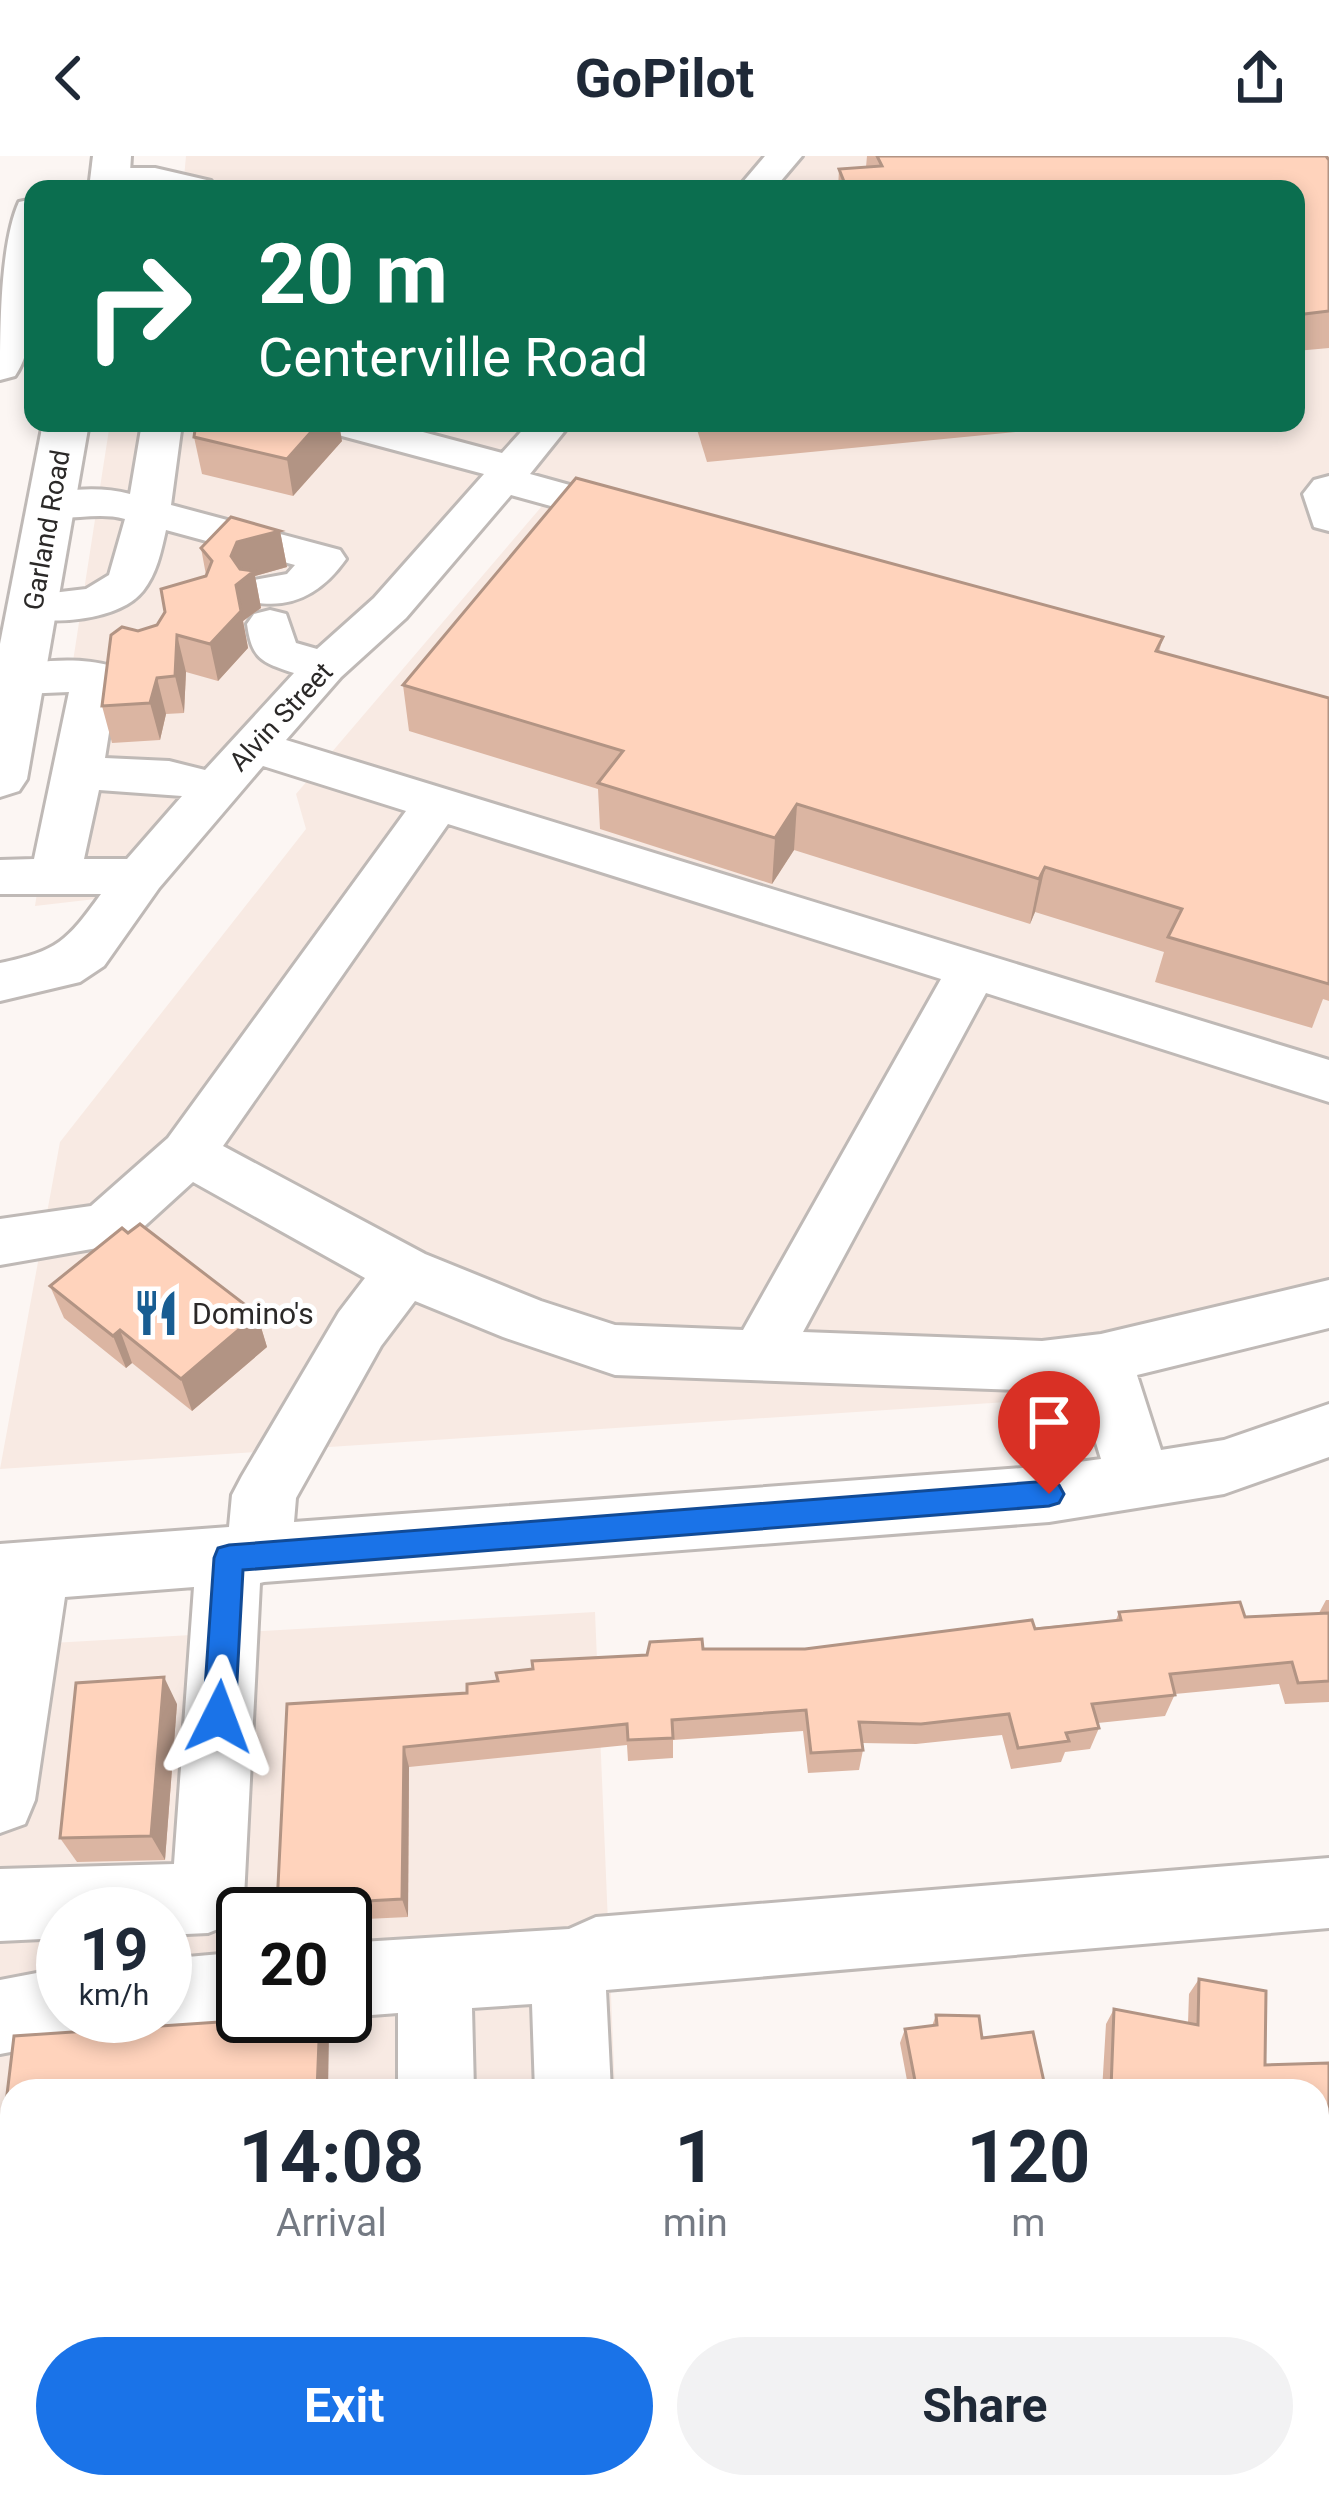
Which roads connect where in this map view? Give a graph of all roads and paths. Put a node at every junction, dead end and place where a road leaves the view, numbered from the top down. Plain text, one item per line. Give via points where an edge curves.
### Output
1 (784, 156) edge
2 (110, 175) edge
3 (194, 177) edge
4 (763, 180) edge
5 (24, 250) edge
6 (17, 281) edge
7 (1, 356) edge
8 (64, 432) edge
9 (160, 432) edge
10 (370, 432) edge
11 (542, 432) edge
12 (507, 474) junction
13 (1329, 489) edge
14 (50, 506) junction
15 (147, 512) junction
16 (1329, 518) edge
17 (686, 530) edge
18 (34, 607) junction
19 (390, 608) junction
20 (268, 617) junction
21 (326, 668) junction
22 (21, 679) junction
23 (253, 746) junction
24 (79, 768) junction
25 (1, 773) edge
26 (215, 789) junction
27 (437, 803) junction
28 (55, 876) junction
29 (141, 876) junction
30 (0, 877) edge
31 (973, 968) junction
32 (0, 982) edge
33 (1329, 1081) edge
34 (188, 1153) junction
35 (0, 1242) edge
36 (404, 1270) junction
37 (1329, 1304) edge
38 (760, 1355) junction
39 (1101, 1359) junction
40 (1329, 1430) edge
41 (1139, 1480) junction
42 (244, 1557) junction
43 (18, 1572) edge
44 (0, 1800) edge
45 (1329, 1893) edge
46 (0, 1905) edge
47 (573, 1965) junction
48 (434, 1972) junction
49 (372, 1978) edge
50 (36, 2010) edge
51 (0, 2017) edge
52 (436, 2079) edge
53 (572, 2079) edge

1 - 4 street
2 - 3 street
5 - 6 main road
6 - 7 main road
8 - 14 main road, Garland Road
9 - 15 street
10 - 12 street
11 - 12 street, Alvin Street
12 - 17 street
12 - 19 street, Alvin Street
13 - 16 street
14 - 15 street via 106,501
14 - 18 main road, Garland Road
15 - 18 street via 131,577 144,614
15 - 20 street via 218,556 324,560
18 - 22 main road, Garland Road
19 - 20 street
19 - 21 street, Alvin Street
20 - 21 street
21 - 23 street, Alvin Street
22 - 24 street via 95,676
22 - 25 main road, Garland Road
23 - 26 street, Alvin Street
23 - 27 street
24 - 25 street
24 - 26 street
24 - 28 street
26 - 29 street, Alvin Street
27 - 31 street
27 - 34 street
28 - 29 street
28 - 30 street
29 - 32 street, Alvin Street via 86,953 62,970
31 - 33 street
31 - 38 street
34 - 35 street via 106,1227
34 - 36 street
36 - 38 street via 615,1350
36 - 42 street via 360,1329 264,1495
37 - 39 street
38 - 39 street via 1042,1366
39 - 41 street
40 - 41 street via 1224,1466
41 - 42 street via 1049,1494
42 - 43 street
42 - 46 street via 208,1898
43 - 44 street
45 - 47 street via 596,1954
47 - 48 street
47 - 53 street
48 - 49 street
48 - 52 street
50 - 51 street

